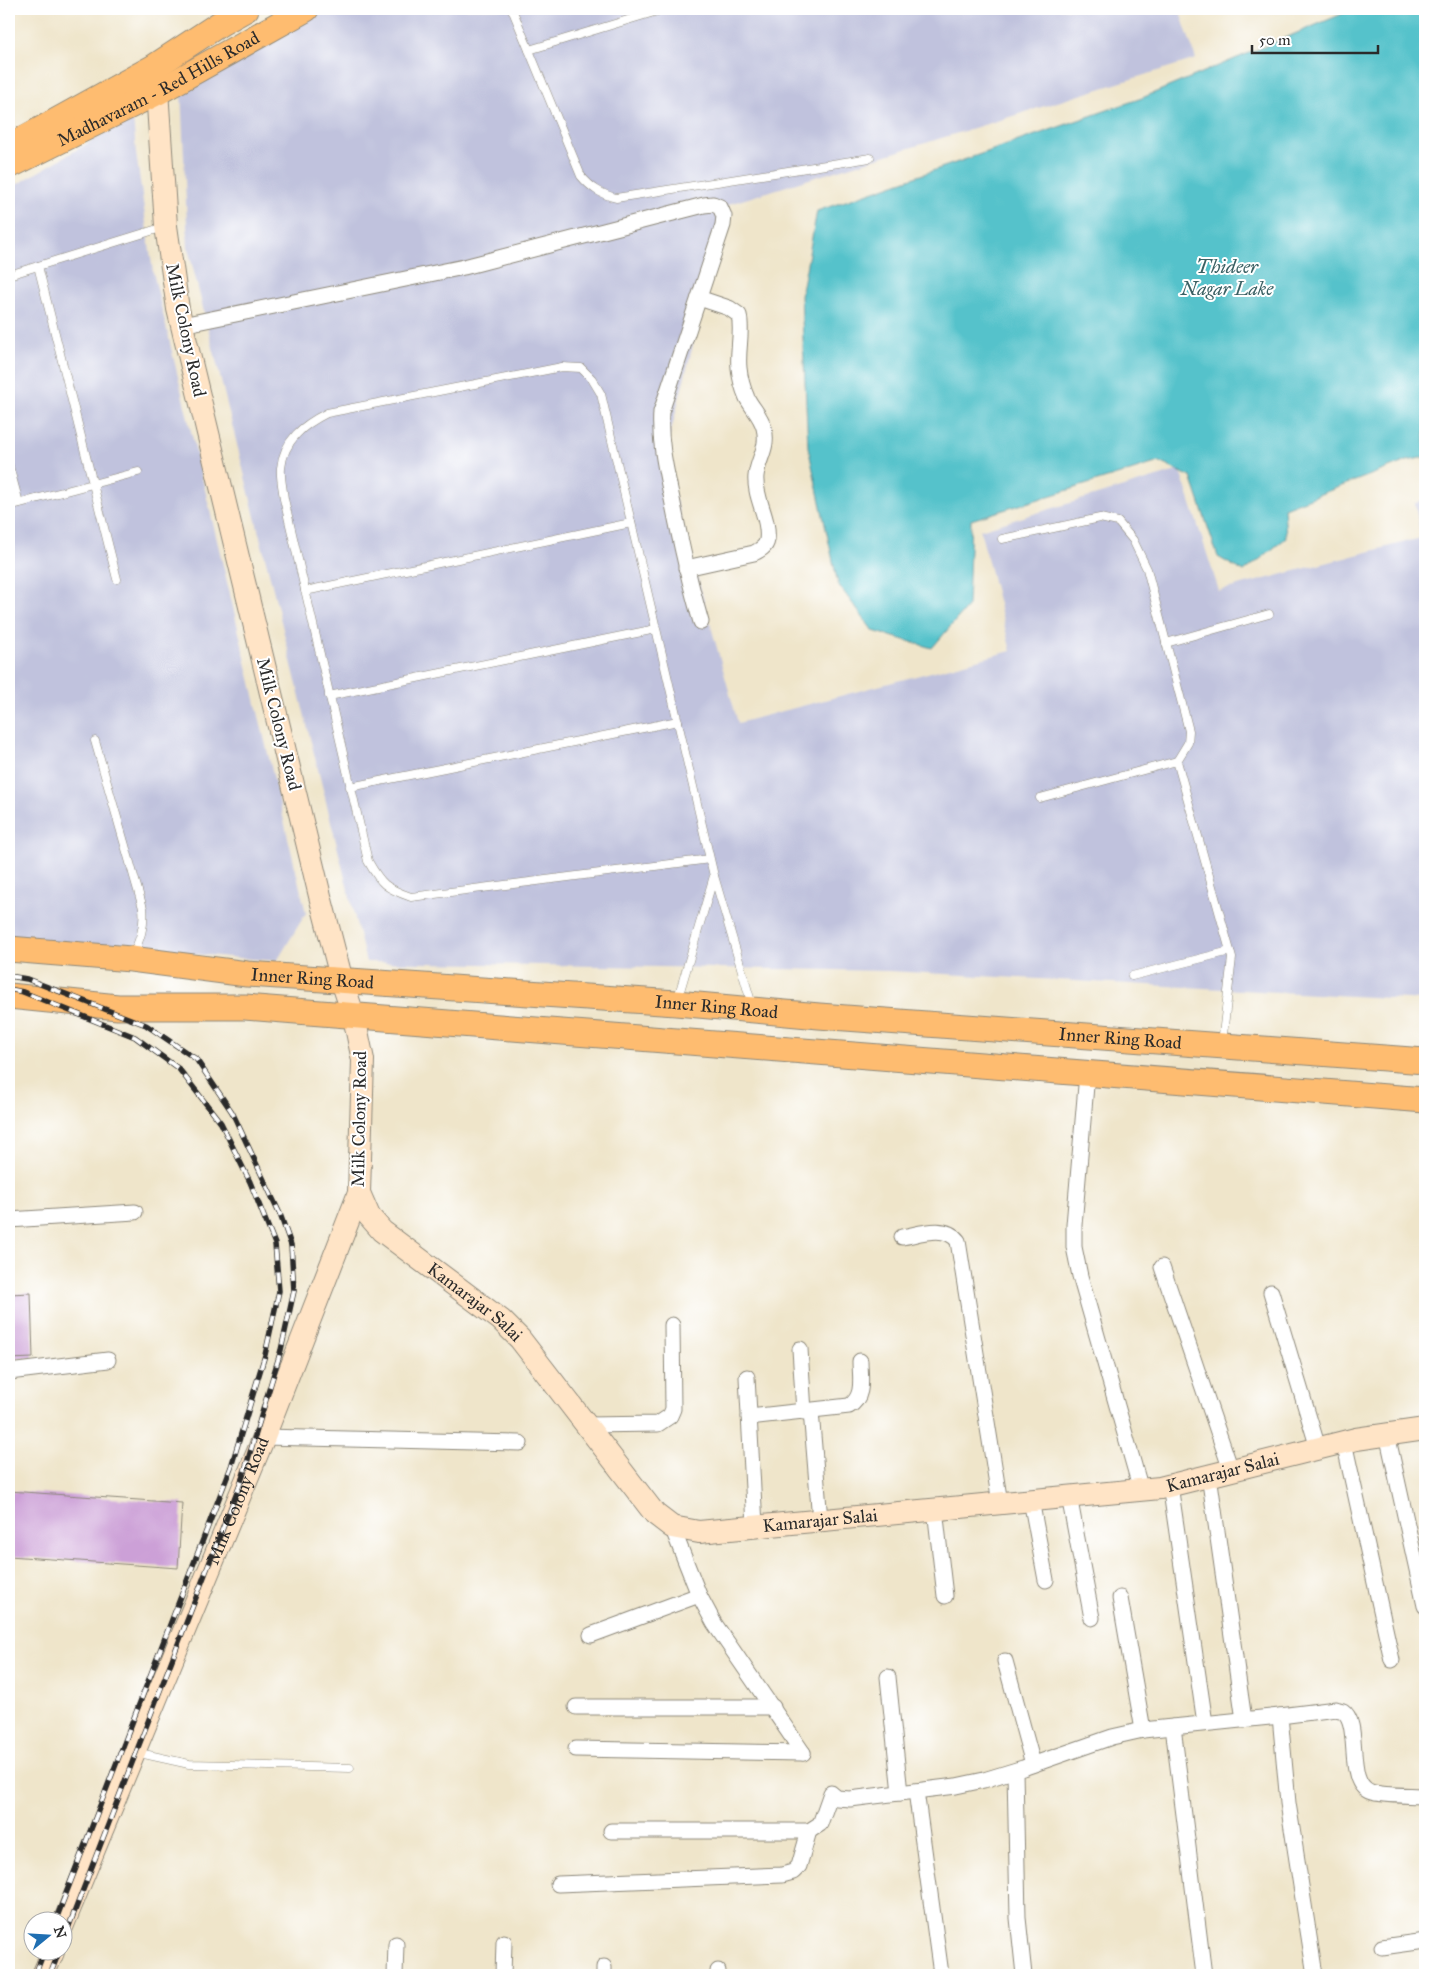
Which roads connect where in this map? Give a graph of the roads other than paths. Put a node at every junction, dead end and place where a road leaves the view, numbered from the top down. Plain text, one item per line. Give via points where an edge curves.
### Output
1 (246, 9) edge
2 (306, 9) edge
3 (512, 9) edge
4 (664, 9) edge
5 (529, 50) junction
6 (154, 67) junction
7 (158, 92) junction
8 (9, 147) edge
9 (870, 158) dead end
10 (9, 166) edge
11 (166, 226) junction
12 (38, 266) junction
13 (9, 275) edge
14 (699, 298) junction
15 (182, 325) junction
16 (9, 466) edge
17 (138, 472) dead end
18 (93, 484) junction
19 (19, 503) junction
20 (9, 506) edge
21 (631, 523) junction
22 (1002, 539) dead end
23 (686, 568) junction
24 (117, 579) dead end
25 (305, 591) junction
26 (1269, 614) dead end
27 (701, 622) dead end
28 (656, 629) junction
29 (1166, 643) junction
30 (329, 696) junction
31 (678, 721) junction
32 (95, 741) dead end
33 (1177, 761) junction
34 (350, 787) junction
35 (1040, 798) dead end
36 (710, 859) junction
37 (714, 876) junction
38 (9, 949) edge
39 (1230, 952) junction
40 (131, 959) junction
41 (1132, 976) dead end
42 (342, 980) junction
43 (9, 996) edge
44 (676, 1003) junction
45 (753, 1010) junction
46 (354, 1017) junction
47 (1222, 1045) junction
48 (1425, 1061) edge
49 (1087, 1074) junction
50 (1425, 1100) edge
51 (359, 1193) junction
52 (136, 1212) dead end
53 (9, 1220) edge
54 (902, 1237) dead end
55 (1162, 1267) dead end
56 (1271, 1292) dead end
57 (672, 1325) dead end
58 (800, 1349) dead end
59 (108, 1360) dead end
60 (860, 1361) dead end
61 (9, 1372) edge
62 (747, 1377) dead end
63 (808, 1412) junction
64 (749, 1417) junction
65 (587, 1425) junction
66 (1425, 1429) edge
67 (1387, 1434) junction
68 (264, 1437) junction
69 (1344, 1442) junction
70 (520, 1443) dead end
71 (1318, 1448) junction
72 (1231, 1470) junction
73 (1209, 1476) junction
74 (1170, 1485) junction
75 (1141, 1490) junction
76 (1068, 1496) junction
77 (1031, 1500) junction
78 (1000, 1503) junction
79 (935, 1509) junction
80 (820, 1520) junction
81 (755, 1526) junction
82 (672, 1527) junction
83 (1046, 1580) dead end
84 (699, 1595) junction
85 (945, 1596) dead end
86 (1120, 1598) dead end
87 (1425, 1606) edge
88 (1092, 1618) dead end
89 (592, 1635) dead end
90 (1392, 1660) dead end
91 (1005, 1661) dead end
92 (888, 1676) dead end
93 (576, 1707) dead end
94 (773, 1707) junction
95 (1280, 1716) junction
96 (1244, 1720) junction
97 (1205, 1724) junction
98 (1173, 1727) junction
99 (1143, 1730) junction
100 (576, 1749) dead end
101 (134, 1751) junction
102 (1033, 1764) junction
103 (350, 1768) dead end
104 (1015, 1771) junction
105 (916, 1791) junction
106 (900, 1793) junction
107 (1425, 1796) edge
108 (611, 1831) dead end
109 (809, 1831) junction
110 (558, 1884) dead end
111 (68, 1912) edge
112 (1425, 1941) edge
113 (504, 1942) dead end
114 (396, 1944) dead end
115 (1382, 1947) dead end
116 (48, 1962) edge
117 (941, 1974) dead end
118 (43, 1975) edge
119 (395, 1975) edge
120 (503, 1975) edge
121 (1024, 1975) edge
122 (1204, 1975) edge
123 (1315, 1975) edge

1 - 6 main road, Madhavaram - Red Hills Road
2 - 7 main road, Madhavaram - Red Hills Road
3 - 5 lane
4 - 5 lane
5 - 9 lane via 581,176 603,194 616,198
6 - 7 main road, Milk Colony Road
6 - 8 main road, Madhavaram - Red Hills Road
7 - 10 main road, Madhavaram - Red Hills Road
7 - 11 main road, Milk Colony Road
11 - 12 lane
11 - 15 main road, Milk Colony Road
12 - 13 lane
12 - 18 lane
14 - 15 street via 724,216 720,207 713,204 464,267
14 - 23 street via 661,412 660,424
14 - 23 street via 729,308 739,315 738,353 742,385 761,418 766,437 756,481 767,536 761,550 754,553
15 - 42 main road, Milk Colony Road
16 - 19 lane
17 - 18 lane
18 - 19 lane
18 - 24 lane
19 - 20 lane
21 - 25 lane
21 - 25 lane via 601,394 581,368 562,367 326,413 307,423 289,441 281,467 284,499
21 - 28 lane
22 - 29 lane via 1100,518 1118,522 1133,540 1147,569
23 - 27 street
25 - 30 lane
26 - 29 lane
28 - 30 lane
28 - 31 lane
29 - 33 lane via 1189,731 1188,743
30 - 34 lane
31 - 34 lane
31 - 36 lane
32 - 40 lane via 143,908 142,934
33 - 35 lane
33 - 39 lane
34 - 36 lane via 368,861 377,878 390,890 411,897
36 - 37 lane
37 - 44 lane
37 - 45 lane
38 - 40 main road, Inner Ring Road
39 - 41 lane
39 - 47 lane via 1232,958
40 - 42 main road, Inner Ring Road via 248,974
42 - 44 main road, Inner Ring Road
42 - 46 main road, Milk Colony Road
43 - 46 main road, Inner Ring Road via 118,1007 244,1007
44 - 45 main road, Inner Ring Road
45 - 47 main road, Inner Ring Road
46 - 49 main road, Inner Ring Road
46 - 51 main road, Milk Colony Road via 363,1060
47 - 48 main road, Inner Ring Road
49 - 50 main road, Inner Ring Road
49 - 75 street via 1074,1247
51 - 65 main road, Kamarajar Salai via 369,1216 382,1231 501,1320 520,1339
51 - 68 main road, Milk Colony Road
52 - 53 street
54 - 78 street via 944,1231 958,1240
55 - 72 street
56 - 71 street
57 - 65 street via 673,1409 670,1416 658,1424
58 - 63 street
59 - 61 street
60 - 63 street via 860,1396 856,1402 842,1408
62 - 64 street
63 - 64 street
63 - 80 street
64 - 81 street
65 - 82 main road, Kamarajar Salai via 655,1514
66 - 67 main road, Kamarajar Salai
67 - 69 main road, Kamarajar Salai
67 - 87 street
68 - 70 street
68 - 101 main road, Milk Colony Road
69 - 71 main road, Kamarajar Salai
69 - 90 street
71 - 72 main road, Kamarajar Salai
72 - 73 main road, Kamarajar Salai
73 - 74 main road, Kamarajar Salai
73 - 96 street
74 - 75 main road, Kamarajar Salai
74 - 97 street
75 - 76 main road, Kamarajar Salai
76 - 77 main road, Kamarajar Salai
76 - 88 street
77 - 78 main road, Kamarajar Salai
77 - 83 street
78 - 79 main road, Kamarajar Salai
79 - 80 main road, Kamarajar Salai
79 - 85 street
80 - 81 main road, Kamarajar Salai
81 - 82 main road, Kamarajar Salai via 699,1532
82 - 84 street
84 - 89 street
84 - 94 street via 714,1623
86 - 99 street
91 - 102 street
92 - 106 street
93 - 94 street
94 - 100 street via 804,1753
95 - 96 street
95 - 107 street via 1336,1709 1343,1711 1350,1719 1356,1774 1362,1788 1372,1793
95 - 123 street via 1288,1803
96 - 97 street
97 - 98 street
98 - 99 street
98 - 122 street
99 - 102 street
101 - 103 lane via 189,1764
101 - 111 main road, Milk Colony Road
102 - 104 street
104 - 105 street via 956,1786
104 - 121 street via 1018,1918
105 - 106 street
105 - 117 street
106 - 109 street via 850,1799 838,1798 831,1793 820,1824
108 - 109 street
109 - 110 street via 799,1866 782,1875
112 - 115 street
113 - 120 street
114 - 119 street
116 - 118 main road

